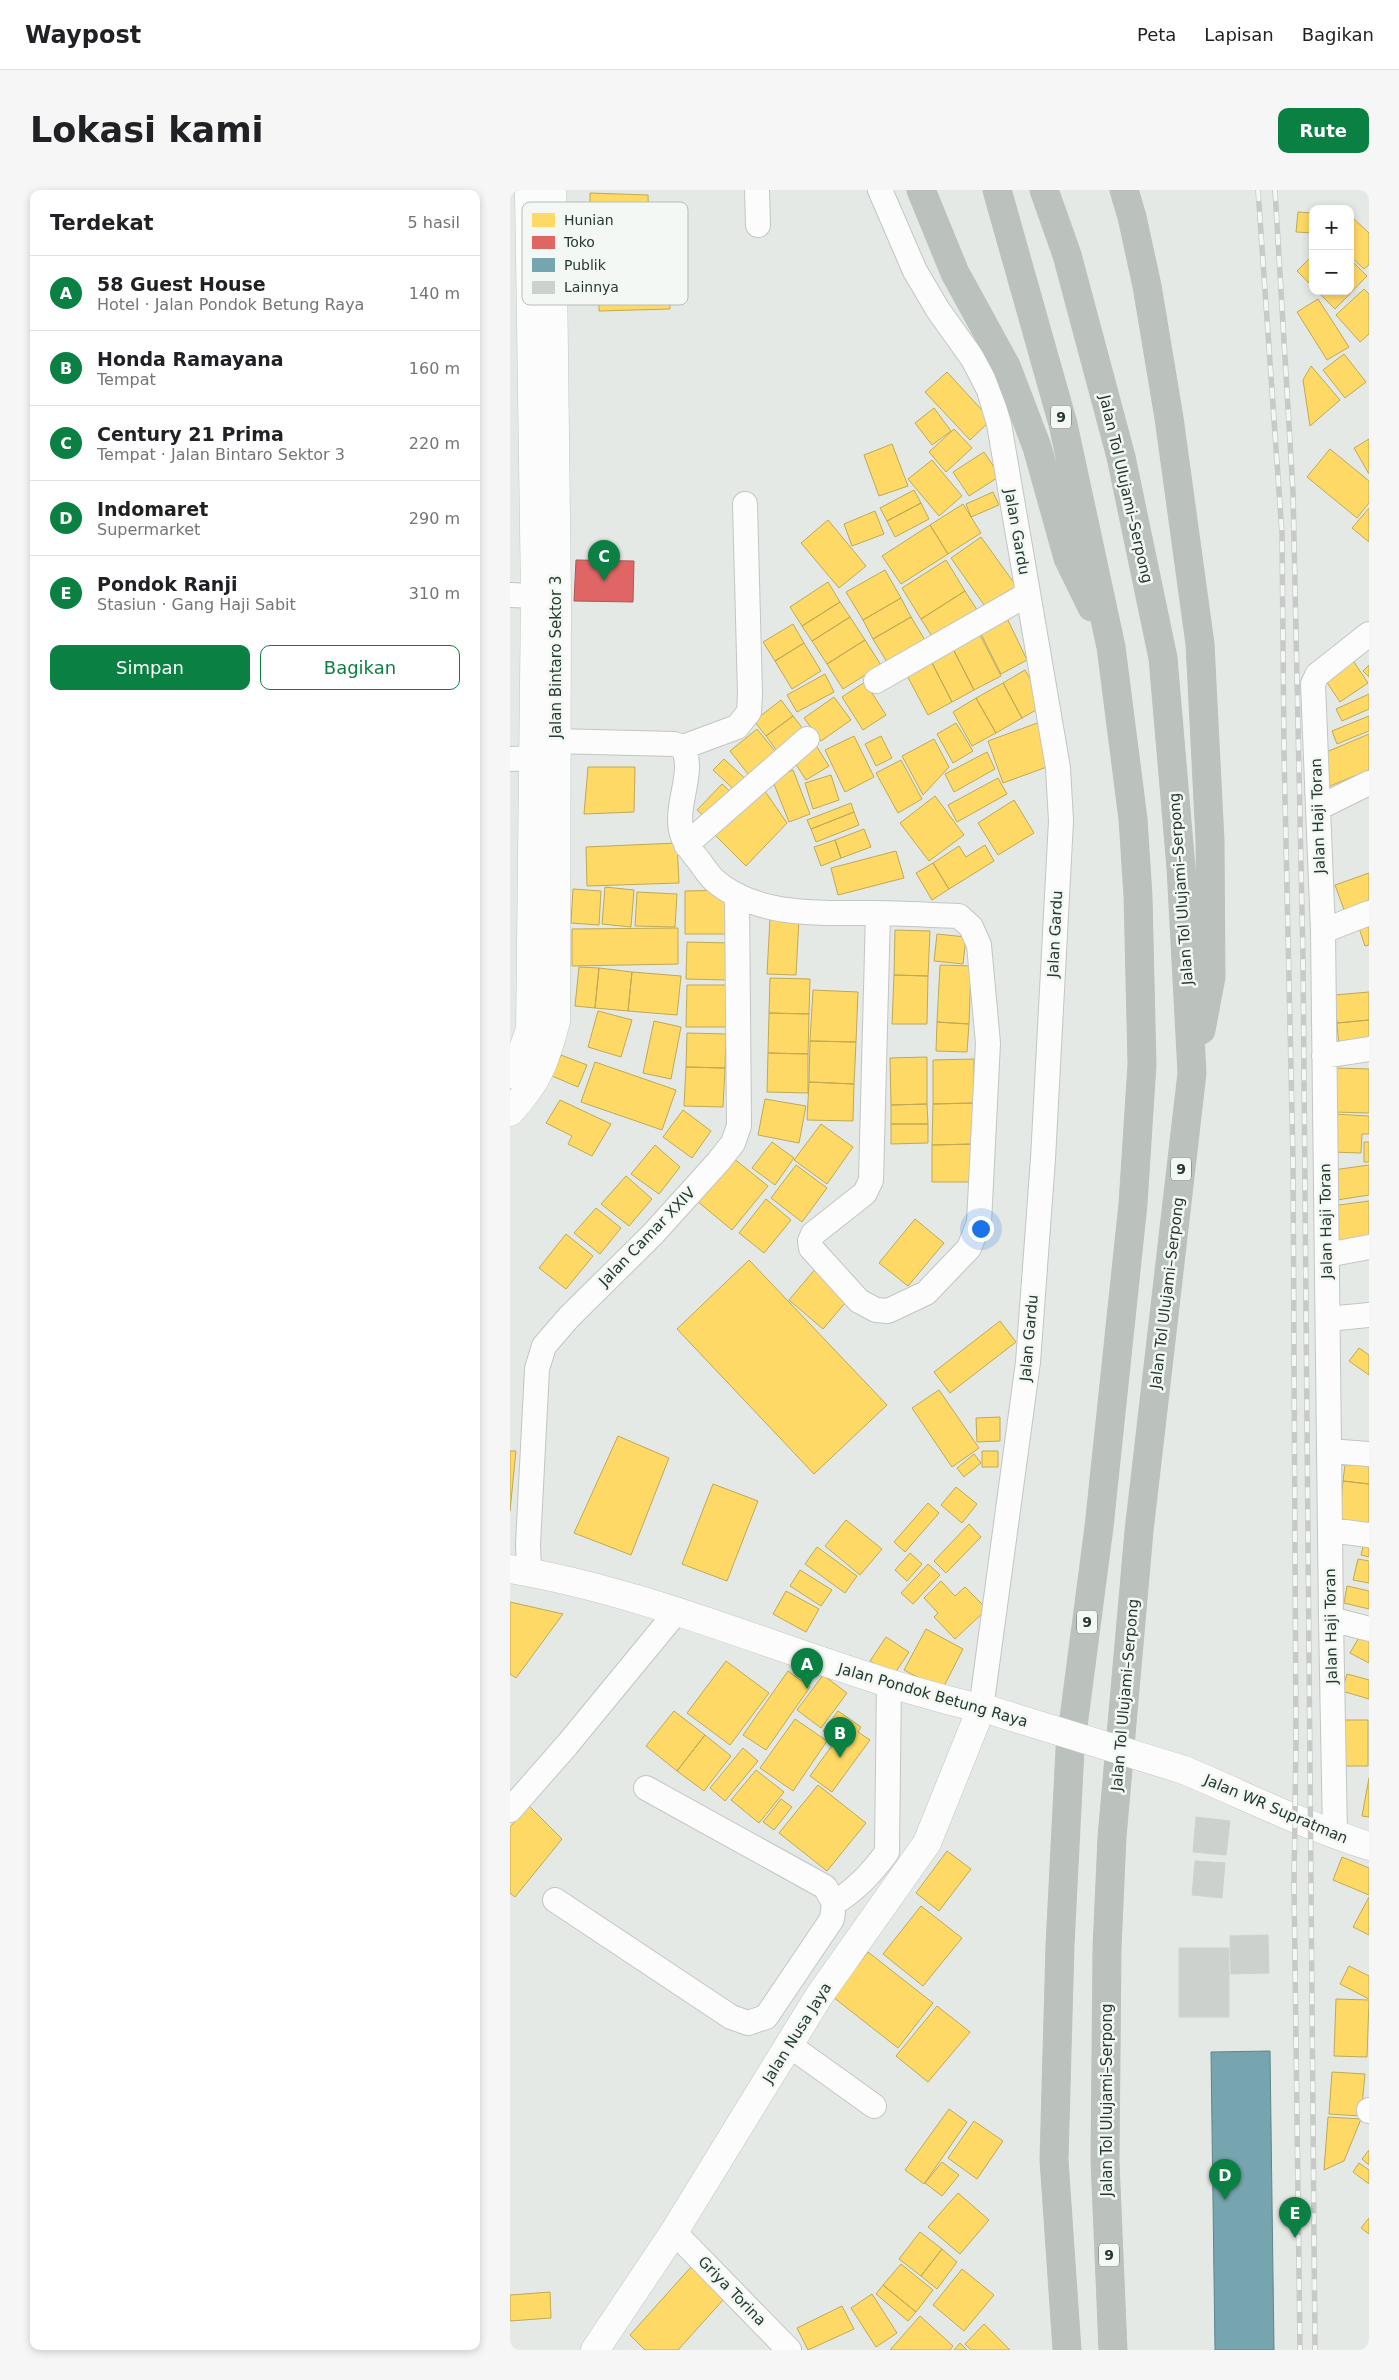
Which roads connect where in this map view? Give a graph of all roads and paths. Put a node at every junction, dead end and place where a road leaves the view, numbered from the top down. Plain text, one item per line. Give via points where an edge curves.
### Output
1 (757, 190) edge
2 (880, 190) edge
3 (921, 190) edge
4 (997, 190) edge
5 (1044, 190) edge
6 (1124, 190) edge
7 (758, 225) dead end
8 (527, 305) edge
9 (553, 305) edge
10 (745, 504) dead end
11 (1028, 594) junction
12 (522, 595) edge
13 (1369, 634) edge
14 (1111, 647) junction
15 (876, 681) dead end
16 (807, 739) dead end
17 (555, 741) junction
18 (684, 747) junction
19 (522, 759) edge
20 (1369, 782) edge
21 (1318, 808) junction
22 (686, 844) junction
23 (737, 895) junction
24 (878, 913) junction
25 (1369, 913) edge
26 (1323, 931) junction
27 (1369, 1050) edge
28 (1324, 1056) junction
29 (1192, 1073) junction
30 (510, 1074) edge
31 (510, 1112) edge
32 (1369, 1247) edge
33 (1327, 1255) junction
34 (1369, 1315) edge
35 (1328, 1319) junction
36 (1329, 1451) junction
37 (1369, 1454) edge
38 (1330, 1530) junction
39 (1369, 1535) edge
40 (519, 1570) edge
41 (678, 1610) junction
42 (1331, 1619) junction
43 (1369, 1629) edge
44 (889, 1684) junction
45 (987, 1710) junction
46 (1184, 1770) joint
47 (646, 1788) dead end
48 (510, 1810) edge
49 (1336, 1835) junction
50 (1369, 1846) edge
51 (555, 1900) dead end
52 (834, 1903) junction
53 (789, 2045) junction
54 (874, 2106) dead end
55 (674, 2232) junction
56 (595, 2350) edge
57 (789, 2350) edge
58 (1067, 2350) edge
59 (1112, 2350) edge

1 - 7 street
2 - 11 street, Jalan Gardu via 915,270 938,310 973,359 989,390 999,424
3 - 14 highway via 955,273 1009,374 1036,447 1068,558
4 - 14 highway, 9 via 1063,424
5 - 29 highway, Jalan Tol Ulujami–Serpong / 9 via 1067,255 1121,457 1163,658 1181,868
6 - 29 highway via 1147,286 1200,644 1210,840 1211,977
8 - 12 main road, Jalan Bintaro Sektor 3
9 - 17 main road, Jalan Bintaro Sektor 3 via 557,599
10 - 18 street via 749,712 737,726
11 - 15 street
11 - 45 street, Jalan Gardu via 1058,768 1061,821 1043,1159 1028,1362
12 - 19 main road, Jalan Bintaro Sektor 3
13 - 21 street, Jalan Haji Toran via 1314,679
14 - 58 highway, 9 via 1133,819 1142,1064 1134,1204 1070,1759 1060,1945 1054,2160
16 - 22 street
17 - 18 street via 674,744
17 - 31 main road, Jalan Bintaro Sektor 3 via 556,1021 546,1060 528,1092
18 - 22 street via 688,758 681,816
19 - 30 main road, Jalan Bintaro Sektor 3 via 530,1030 522,1054
20 - 21 street
21 - 26 street, Jalan Haji Toran
22 - 23 street via 714,880
23 - 24 street via 800,912
23 - 40 street, Jalan Camar XXIV via 739,1126 732,1143 718,1162 654,1234 544,1346 537,1369 528,1544
24 - 24 street via 959,916 964,919 979,945 988,1043 979,1223 968,1248 926,1293 888,1311 876,1310 859,1301 811,1248 810,1241 813,1234 866,1193 871,1180
25 - 26 street
26 - 28 street, Jalan Haji Toran
27 - 28 street
28 - 33 street, Jalan Haji Toran
29 - 59 highway, Jalan Tol Ulujami–Serpong / 9 via 1140,1522 1112,1837 1107,1948 1105,2151
32 - 33 street
33 - 35 street, Jalan Haji Toran
34 - 35 street
35 - 36 street, Jalan Haji Toran
36 - 37 street
36 - 38 street, Jalan Haji Toran
38 - 39 street
38 - 42 street, Jalan Haji Toran
40 - 41 main road, Jalan Pondok Betung Raya
41 - 44 main road, Jalan Pondok Betung Raya
41 - 48 street
42 - 43 street
42 - 49 street, Jalan Haji Toran
44 - 45 main road, Jalan Pondok Betung Raya
44 - 52 street via 886,1852 852,1892
45 - 46 main road, Jalan Pondok Betung Raya, bridge
45 - 53 main road, Jalan Nusa Jaya via 927,1843 819,1996
46 - 49 main road, Jalan WR Supratman
47 - 52 street via 826,1887
49 - 50 main road, Jalan WR Supratman
51 - 52 street via 732,2017 748,2023 766,2017 832,1919
53 - 54 street
53 - 55 main road, Jalan Nusa Jaya
55 - 56 main road, Jalan Nusa Jaya
55 - 57 street, Griya Torina

